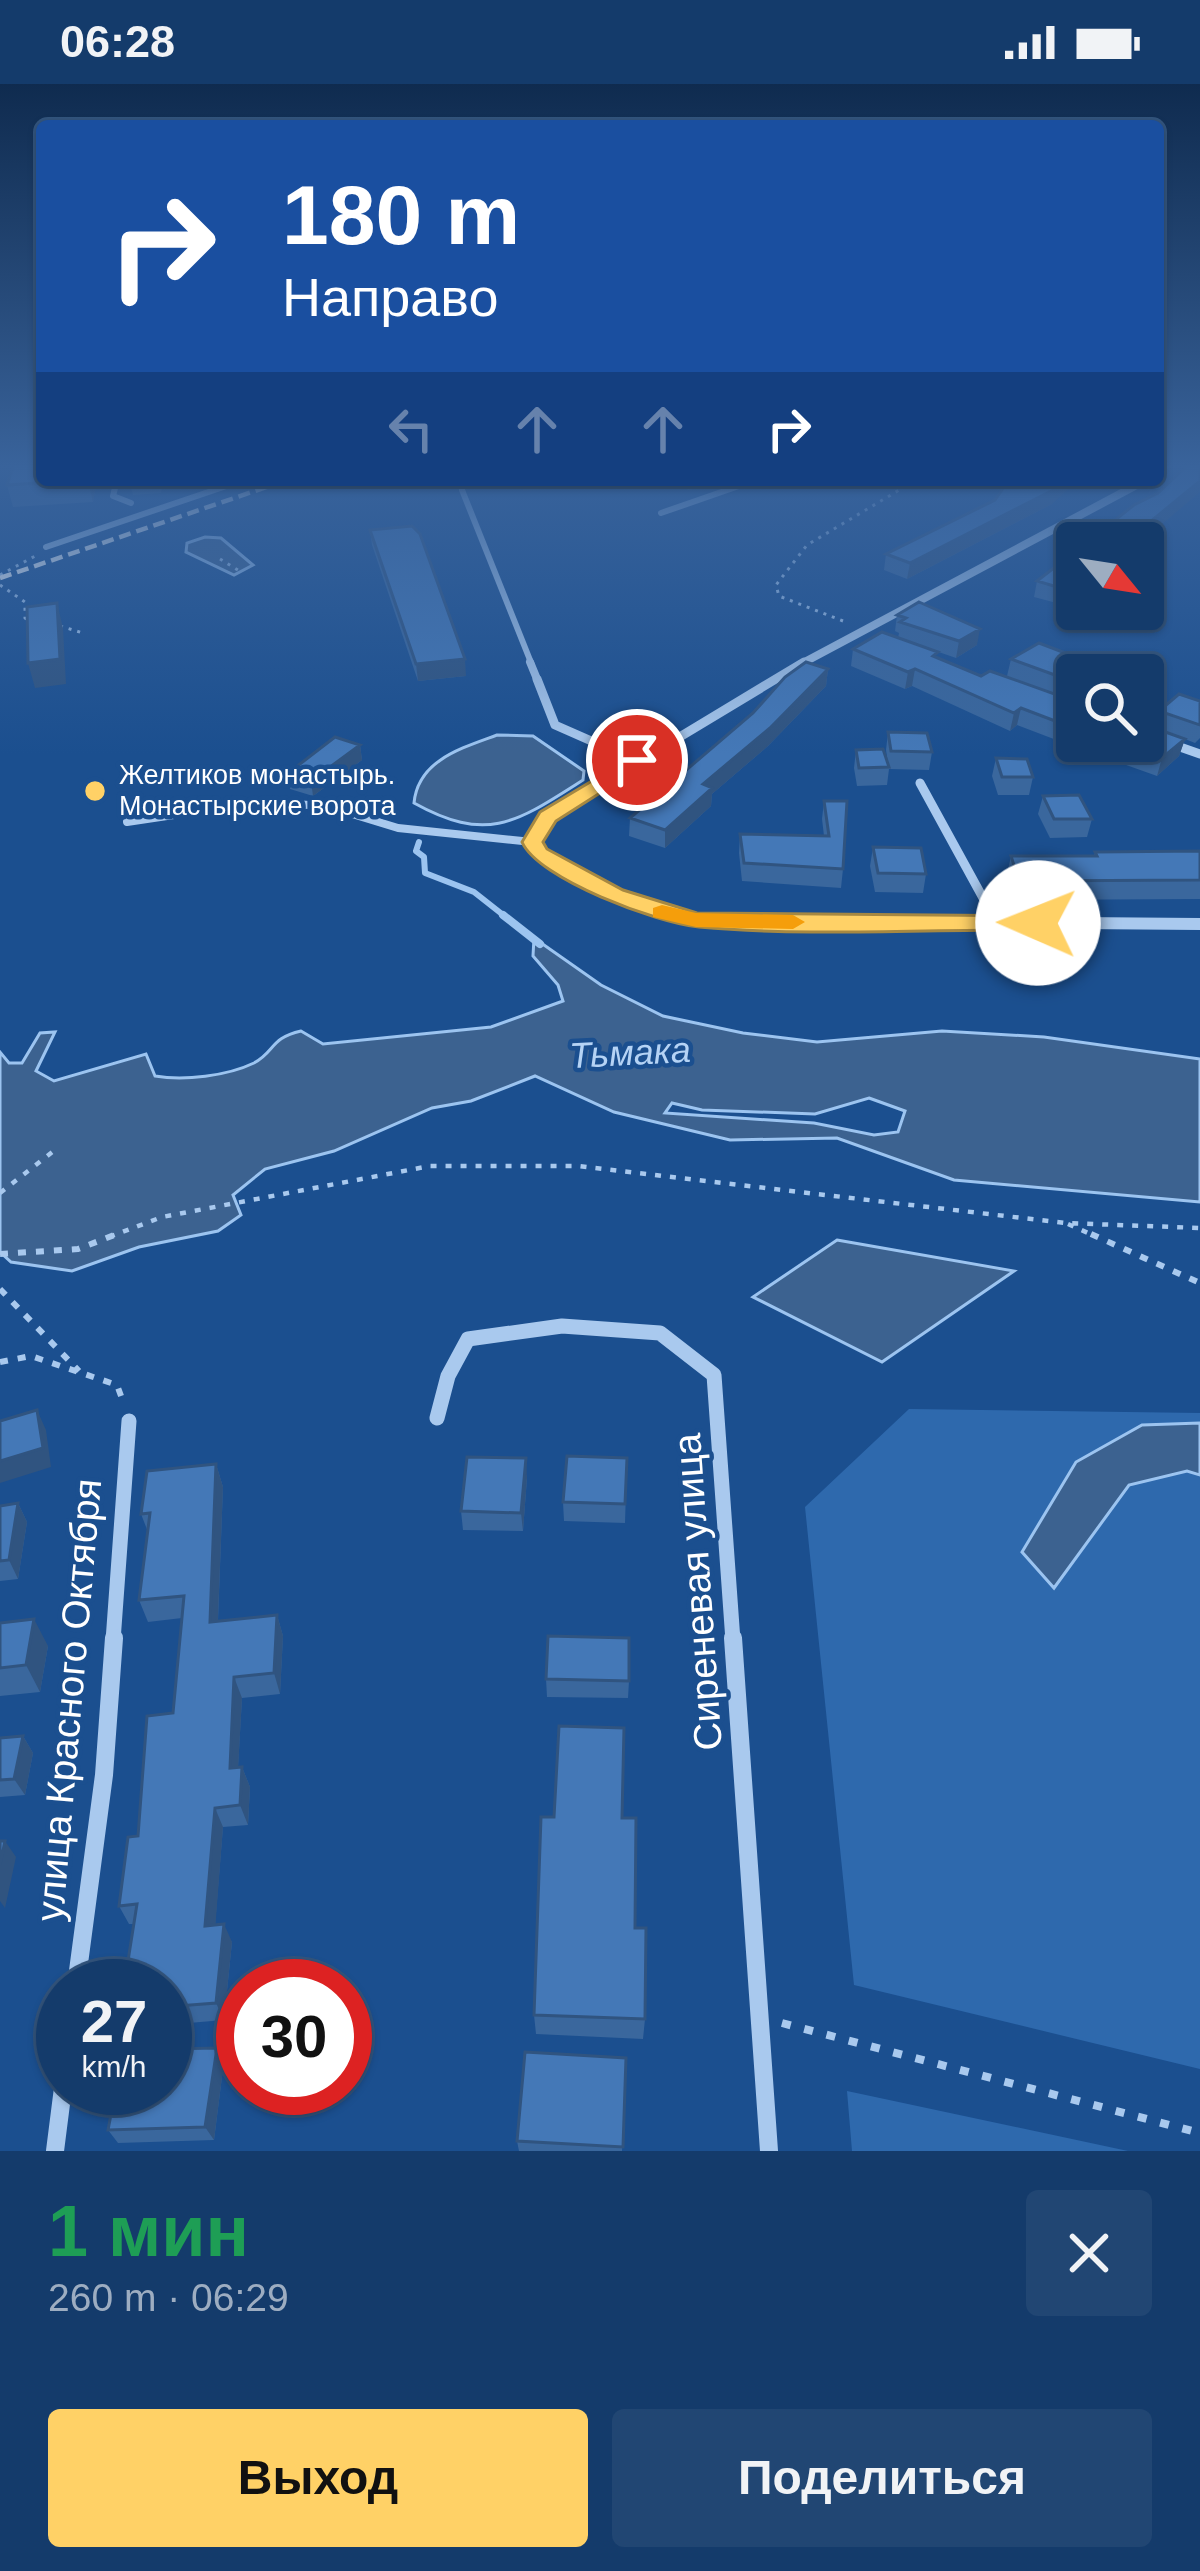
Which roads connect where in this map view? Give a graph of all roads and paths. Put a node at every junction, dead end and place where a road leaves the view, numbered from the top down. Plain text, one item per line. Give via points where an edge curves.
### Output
1 (31, 560) edge
2 (222, 560) edge
3 (490, 560) edge
4 (795, 560) edge
5 (992, 560) edge
6 (241, 572) dead end
7 (0, 575) edge
8 (0, 585) edge
9 (36, 625) edge
10 (53, 626) edge
11 (856, 632) junction
12 (83, 633) dead end
13 (878, 640) edge
14 (537, 679) joint
15 (1164, 741) edge
16 (1200, 754) edge
17 (637, 760) junction
18 (920, 783) dead end
19 (127, 822) dead end
20 (532, 842) junction
21 (997, 922) junction
22 (1200, 925) edge
23 (55, 1150) dead end
24 (0, 1193) edge
25 (1065, 1223) junction
26 (1200, 1228) edge
27 (0, 1254) edge
28 (1200, 1283) edge
29 (0, 1289) edge
30 (0, 1362) edge
31 (84, 1376) junction
32 (437, 1418) dead end
33 (129, 1421) joint
34 (80, 1959) edge
35 (762, 2018) junction
36 (60, 2115) edge
37 (1200, 2133) edge
38 (55, 2151) edge
39 (769, 2151) edge

1 - 7 path
2 - 6 path
3 - 14 lane
4 - 11 path via 776,585 779,596
5 - 11 street
8 - 9 path via 25,602 25,618
10 - 12 path
11 - 13 street
11 - 17 street
14 - 17 street via 555,725
15 - 16 street
17 - 20 street via 547,817
18 - 21 street
19 - 20 lane via 260,802
20 - 21 street via 580,878 671,916
21 - 22 street
23 - 24 path
25 - 26 path
25 - 27 path via 578,1166 430,1166 162,1216 78,1249
25 - 28 path
29 - 31 path
30 - 31 path via 31,1356
31 - 33 path via 117,1385
32 - 35 street, Сиреневая улица via 468,1340 562,1325 660,1333 714,1375
33 - 34 street, улица Красного Октября via 104,1775
35 - 37 path
35 - 39 street, Сиреневая улица
36 - 38 street

